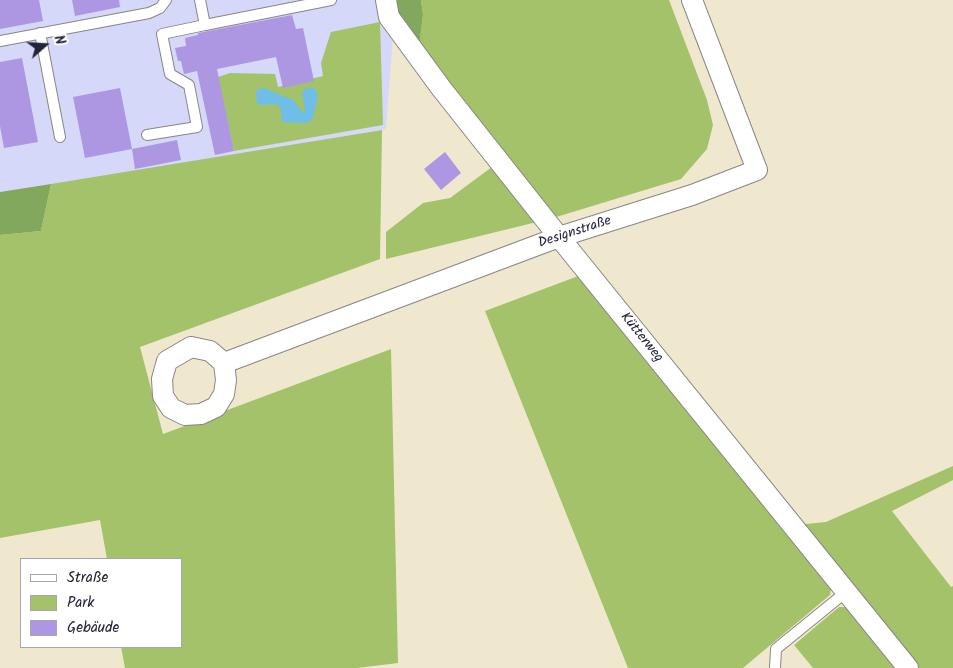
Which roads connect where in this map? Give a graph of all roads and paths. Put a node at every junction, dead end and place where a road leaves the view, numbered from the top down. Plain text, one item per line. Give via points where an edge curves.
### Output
1 (166, 0) edge
2 (200, 0) edge
3 (331, 0) edge
4 (386, 0) edge
5 (692, 0) edge
6 (205, 25) junction
7 (40, 33) junction
8 (0, 41) edge
9 (147, 136) dead end
10 (60, 137) dead end
11 (559, 237) junction
12 (224, 363) dead end
13 (846, 592) junction
14 (775, 668) edge
15 (908, 668) edge

1 - 7 lane via 160,8 149,13
2 - 6 lane
3 - 6 lane
4 - 11 street, Kütterweg via 389,17
5 - 11 street, Designstraße via 758,170 692,195
6 - 9 lane via 162,34 170,74 189,85 197,127
7 - 8 lane
7 - 10 lane
11 - 12 street, Designstraße
11 - 13 street, Kütterweg
13 - 14 lane via 776,648
13 - 15 street, Kütterweg

